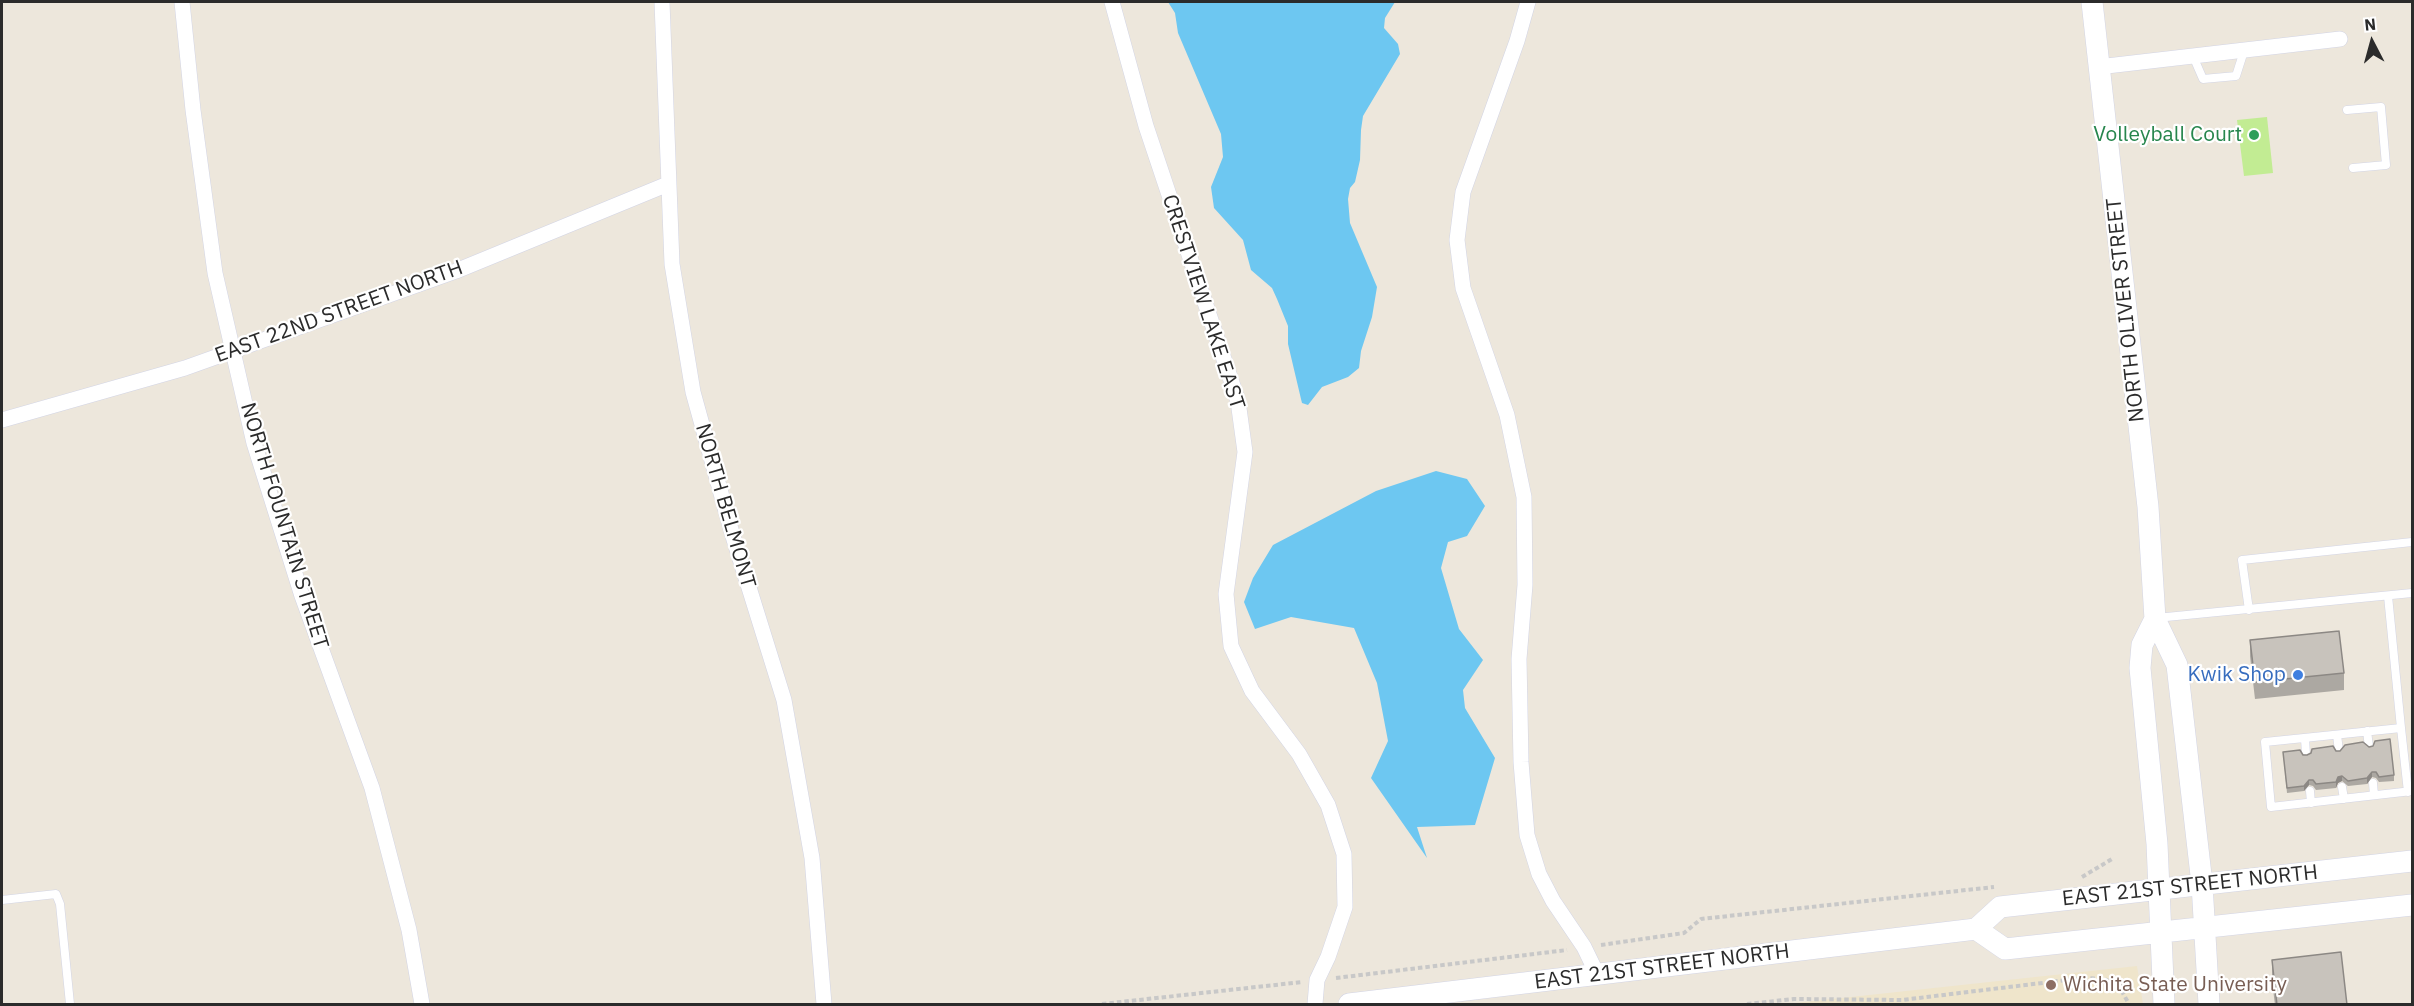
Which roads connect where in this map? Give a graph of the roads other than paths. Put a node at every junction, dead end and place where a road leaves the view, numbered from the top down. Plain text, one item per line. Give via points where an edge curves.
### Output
1 (182, 2) edge
2 (662, 2) edge
3 (1112, 2) edge
4 (1528, 2) edge
5 (2092, 2) edge
6 (2340, 39) dead end
7 (2244, 51) junction
8 (2193, 56) junction
9 (2098, 67) junction
10 (2347, 110) dead end
11 (2353, 168) dead end
12 (669, 184) junction
13 (233, 351) junction
14 (2, 420) edge
15 (2412, 542) edge
16 (2412, 593) edge
17 (2388, 596) junction
18 (2249, 610) junction
19 (2155, 618) junction
20 (2401, 728) junction
21 (2367, 731) junction
22 (2337, 735) junction
23 (2305, 738) junction
24 (2369, 747) edge
25 (2339, 751) edge
26 (2306, 755) edge
27 (2373, 783) dead end
28 (2342, 787) dead end
29 (2310, 790) dead end
30 (2410, 791) edge
31 (2374, 795) junction
32 (2344, 799) junction
33 (2311, 803) junction
34 (2412, 861) edge
35 (2202, 884) junction
36 (2158, 889) junction
37 (2, 900) edge
38 (2412, 905) edge
39 (1976, 928) junction
40 (2204, 928) junction
41 (2160, 932) junction
42 (1598, 976) junction
43 (70, 1005) edge
44 (422, 1005) edge
45 (824, 1005) edge
46 (1316, 1005) edge
47 (1349, 1005) edge
48 (2164, 1005) edge
49 (2209, 1005) edge

1 - 13 street, NORTH FOUNTAIN STREET via 215,273
2 - 12 street, NORTH BELMONT
3 - 46 street, CRESTVIEW LAKE EAST via 1146,126 1238,401 1245,452 1226,594 1231,646 1252,691 1299,754 1328,805 1344,854 1345,907 1317,980
4 - 42 street via 1462,192 1456,240 1463,288 1507,416 1524,497 1525,585 1519,659 1527,835 1539,874
5 - 9 main road, NORTH OLIVER STREET
6 - 7 street
7 - 8 street
7 - 8 lane via 2235,76 2225,77 2203,79
8 - 9 street
9 - 19 main road, NORTH OLIVER STREET via 2139,419
10 - 11 lane via 2381,107 2386,165
12 - 13 street, EAST 22ND STREET NORTH via 456,271
12 - 45 street, NORTH BELMONT via 672,264 693,392 784,700 812,858
13 - 14 street, EAST 22ND STREET NORTH
13 - 44 street, NORTH FOUNTAIN STREET via 254,443 302,596 372,788 409,930
15 - 18 lane via 2242,560
16 - 17 lane
17 - 18 lane
17 - 20 lane
18 - 19 lane
19 - 35 main road, NORTH OLIVER STREET via 2177,665
19 - 36 main road, NORTH OLIVER STREET via 2142,645 2140,669
20 - 21 lane
20 - 30 lane
21 - 22 lane
21 - 24 lane
22 - 23 lane
22 - 25 lane
23 - 26 lane
23 - 33 lane via 2265,742 2271,807
27 - 31 lane
28 - 32 lane
29 - 33 lane
30 - 31 lane
31 - 32 lane
32 - 33 lane
34 - 35 main road, EAST 21ST STREET NORTH
35 - 36 main road, EAST 21ST STREET NORTH
35 - 40 main road, NORTH OLIVER STREET
36 - 39 main road, EAST 21ST STREET NORTH via 2000,907
36 - 41 main road, NORTH OLIVER STREET
37 - 43 lane via 56,894
38 - 40 main road, EAST 21ST STREET NORTH
39 - 41 main road, EAST 21ST STREET NORTH via 2005,949
39 - 42 main road, EAST 21ST STREET NORTH
40 - 41 main road, EAST 21ST STREET NORTH
40 - 49 main road, NORTH OLIVER STREET
41 - 48 main road, NORTH OLIVER STREET
42 - 47 main road, EAST 21ST STREET NORTH

